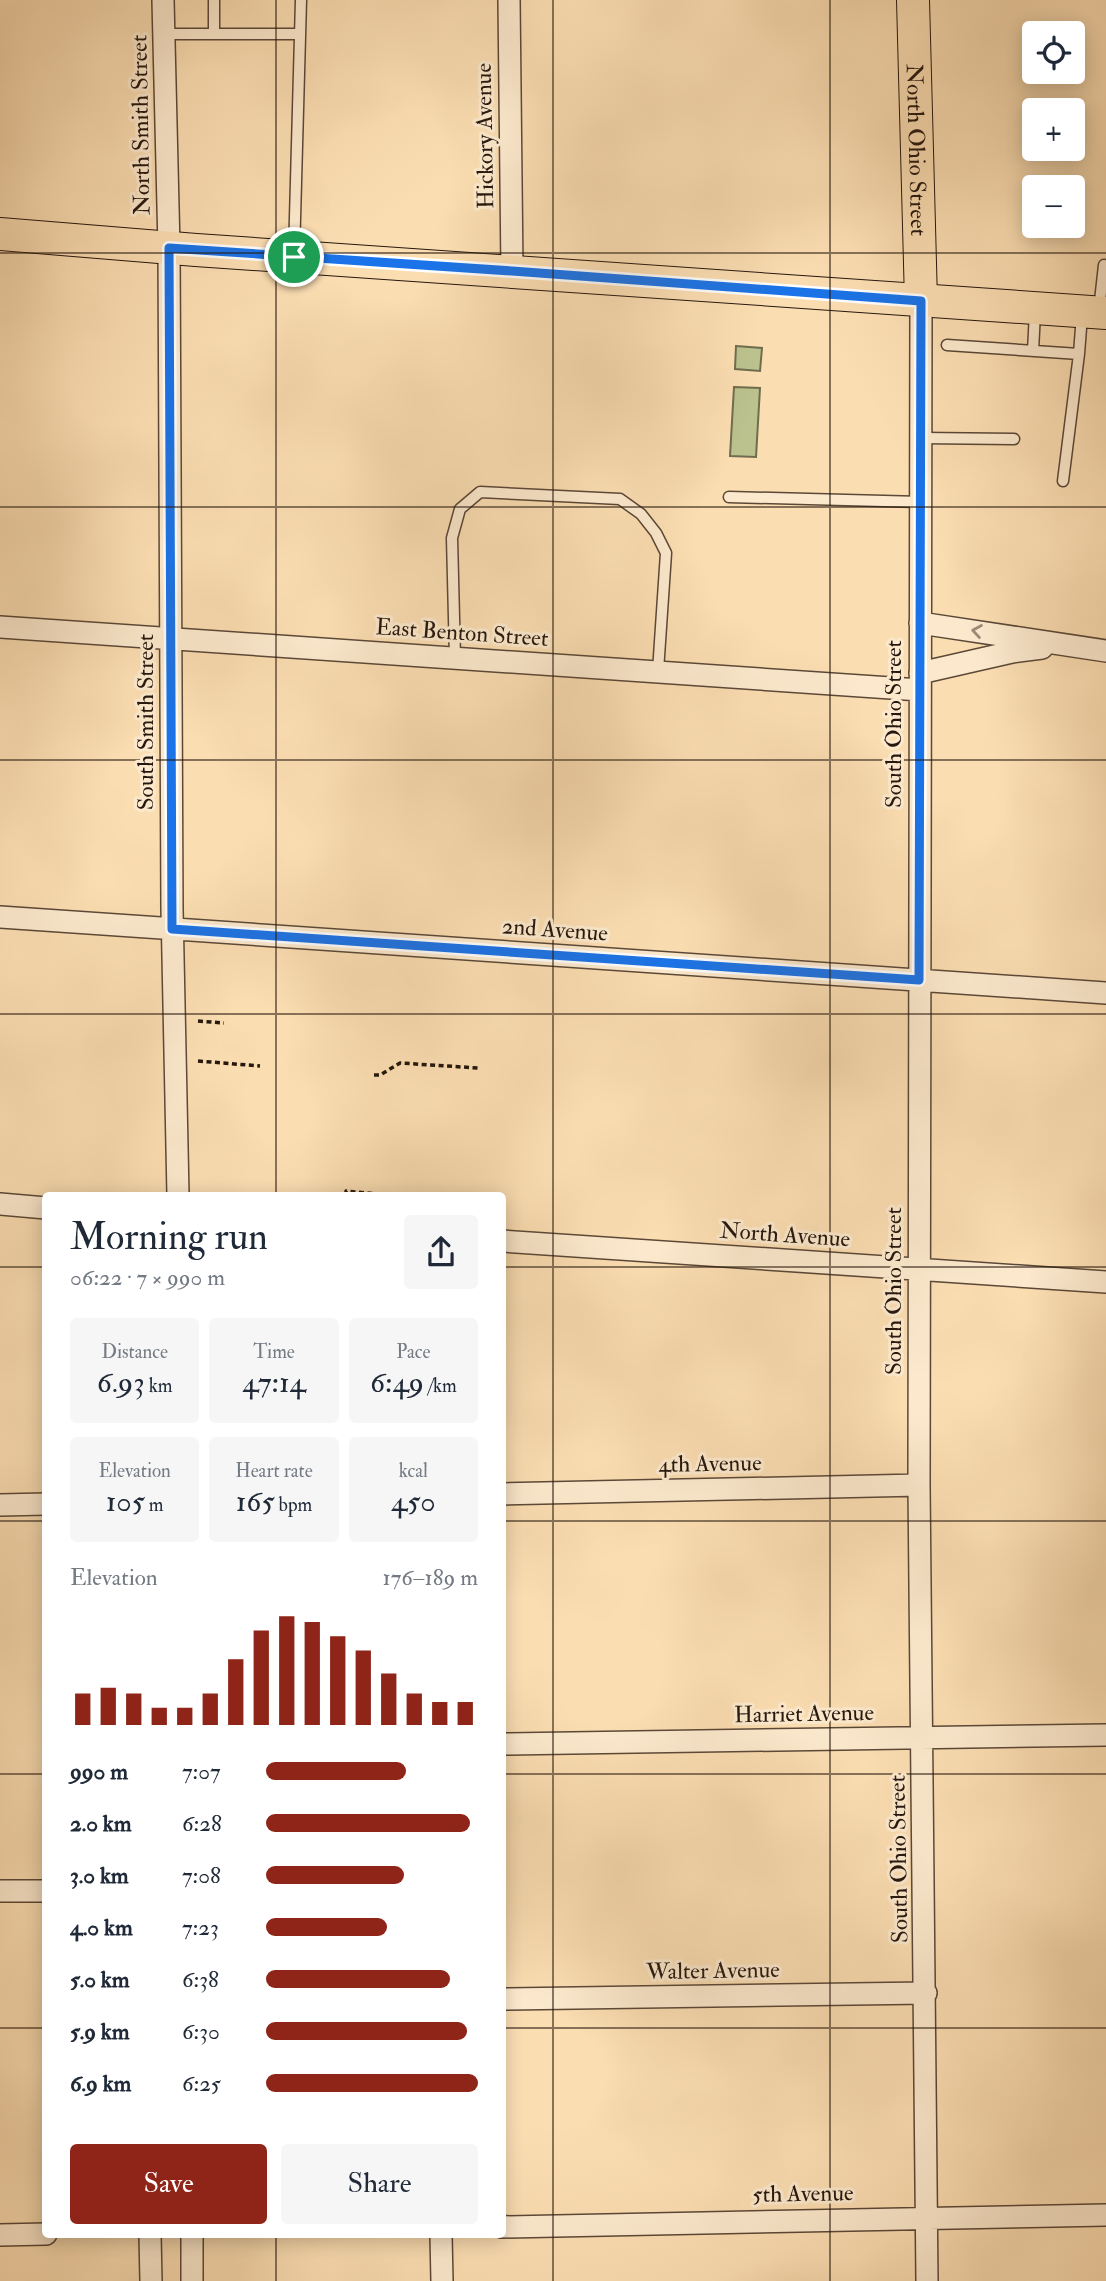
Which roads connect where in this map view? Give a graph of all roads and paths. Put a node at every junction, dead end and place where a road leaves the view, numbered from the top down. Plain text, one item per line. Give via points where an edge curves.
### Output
1 (163, 0) edge
2 (214, 0) edge
3 (301, 0) edge
4 (509, 0) edge
5 (913, 0) edge
6 (164, 34) junction
7 (214, 34) junction
8 (300, 34) junction
9 (0, 234) edge
10 (169, 248) junction
11 (294, 257) junction
12 (1104, 265) dead end
13 (512, 271) junction
14 (921, 301) junction
15 (1035, 309) junction
16 (1096, 313) edge
17 (947, 345) dead end
18 (1033, 351) junction
19 (1079, 354) junction
20 (921, 438) junction
21 (1014, 439) dead end
22 (1063, 481) dead end
23 (729, 497) dead end
24 (920, 502) junction
25 (920, 623) junction
26 (0, 627) edge
27 (171, 638) junction
28 (1100, 650) edge
29 (456, 658) junction
30 (657, 671) junction
31 (920, 682) junction
32 (0, 917) edge
33 (172, 929) junction
34 (919, 980) junction
35 (1106, 993) edge
36 (198, 1021) dead end
37 (224, 1023) dead end
38 (198, 1061) dead end
39 (260, 1066) dead end
40 (478, 1068) dead end
41 (374, 1075) dead end
42 (178, 1192) edge
43 (0, 1204) edge
44 (42, 1208) edge
45 (506, 1241) edge
46 (920, 1269) junction
47 (1106, 1282) edge
48 (919, 1485) junction
49 (506, 1494) edge
50 (42, 1504) edge
51 (0, 1505) edge
52 (1106, 1735) edge
53 (922, 1738) junction
54 (506, 1744) edge
55 (0, 1891) edge
56 (42, 1891) edge
57 (926, 1993) junction
58 (506, 1999) edge
59 (1106, 2215) edge
60 (927, 2217) junction
61 (506, 2227) edge
62 (42, 2234) edge
63 (0, 2235) edge
64 (150, 2238) edge
65 (192, 2238) edge
66 (441, 2238) edge
67 (150, 2281) edge
68 (192, 2281) edge
69 (442, 2281) edge
70 (927, 2281) edge

1 - 6 street, North Smith Street
2 - 7 lane
3 - 8 lane
4 - 13 street, Hickory Avenue
5 - 14 main road, North Ohio Street
6 - 7 lane
6 - 10 street, North Smith Street
7 - 8 lane
8 - 11 lane
9 - 10 main road
10 - 11 main road
10 - 27 street, South Smith Street
11 - 13 main road
12 - 16 lane
13 - 14 main road
14 - 15 main road
14 - 20 street, South Ohio Street
15 - 16 main road
15 - 18 lane
16 - 19 lane
17 - 18 lane
18 - 19 lane
19 - 22 lane
20 - 21 lane
20 - 24 street, South Ohio Street
23 - 24 lane
24 - 25 street, South Ohio Street
28 -> 25 street
25 - 31 street, South Ohio Street
26 - 27 street, East Benton Street
27 - 29 street, East Benton Street
27 - 33 street, South Smith Street
28 - 31 street, East Benton Street via 1036,648
29 - 30 street, East Benton Street
29 - 30 lane via 452,538 460,509 480,492 620,499 642,514 666,553
30 - 31 street, East Benton Street
31 - 34 street, South Ohio Street
32 - 33 street, 2nd Avenue
33 - 34 street, 2nd Avenue
33 - 42 street, South Smith Street
34 - 35 street, 2nd Avenue
34 - 46 street, South Ohio Street
36 - 37 path
38 - 39 path
40 - 41 path via 400,1063
43 - 44 street
45 - 46 street, North Avenue
46 - 47 street, North Avenue
46 - 48 street, South Ohio Street
48 - 49 street, 4th Avenue
48 - 53 street, South Ohio Street
50 - 51 street
52 - 53 street, Harriet Avenue
53 - 54 street, Harriet Avenue
53 - 57 street, South Ohio Street
55 - 56 street
57 - 58 street, Walter Avenue
57 - 60 street, South Ohio Street
59 - 60 street, 5th Avenue
60 - 61 street, 5th Avenue
60 - 70 street, South Ohio Street
62 - 63 street
64 - 67 street
65 - 68 street
66 - 69 street

